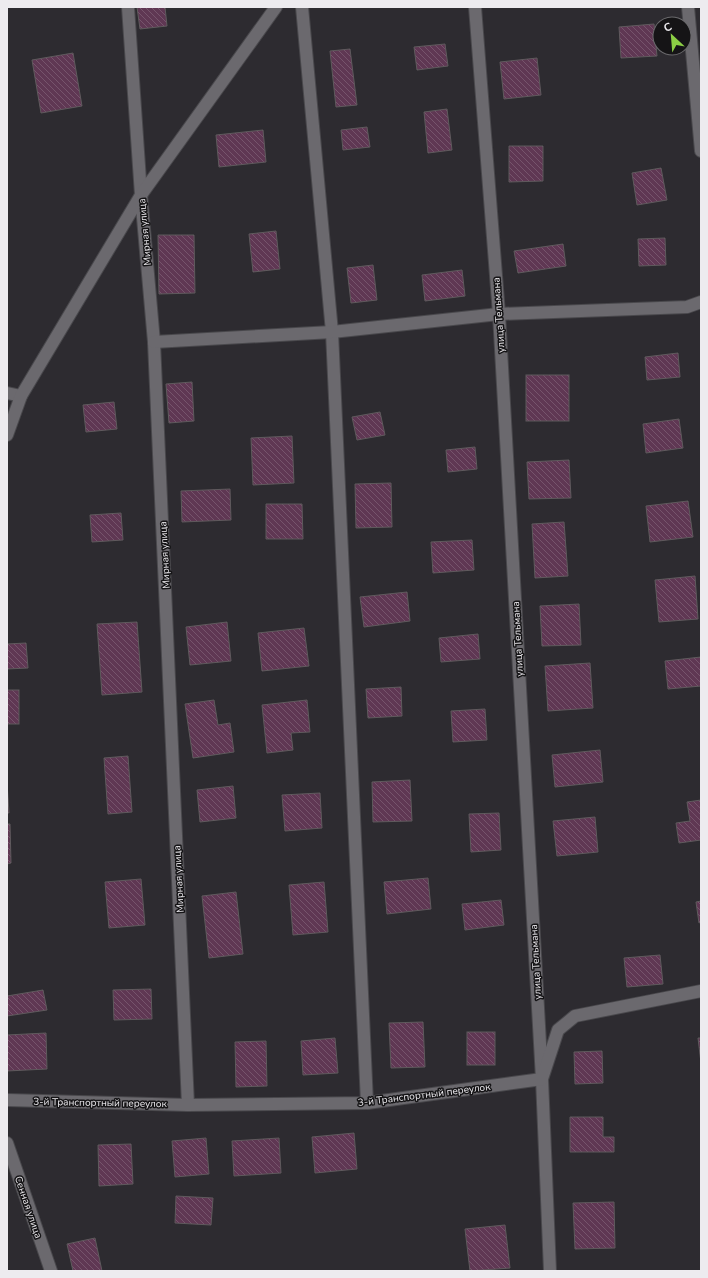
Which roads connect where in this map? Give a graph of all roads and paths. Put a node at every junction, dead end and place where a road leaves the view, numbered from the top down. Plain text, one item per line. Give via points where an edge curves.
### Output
1 (128, 7) edge
2 (276, 7) edge
3 (302, 7) edge
4 (475, 7) edge
5 (688, 7) edge
6 (701, 152) edge
7 (141, 195) junction
8 (701, 302) edge
9 (499, 314) junction
10 (332, 332) junction
11 (154, 342) junction
12 (7, 393) edge
13 (21, 396) junction
14 (7, 435) edge
15 (701, 991) edge
16 (542, 1079) junction
17 (7, 1100) edge
18 (368, 1103) junction
19 (188, 1105) junction
20 (7, 1143) edge
21 (51, 1271) edge
22 (550, 1271) edge

1 - 7 street, Мирная улица
2 - 7 street
3 - 10 street
4 - 9 street, улица Тельмана
5 - 6 street
7 - 11 street, Мирная улица
7 - 13 street
8 - 9 street via 687,307
9 - 10 street
9 - 16 street, улица Тельмана
10 - 11 street
10 - 18 street
11 - 19 street, Мирная улица
12 - 13 street
13 - 14 street
15 - 16 street via 575,1016 558,1030
16 - 18 street, 3-й Транспортный переулок
16 - 22 street, улица Тельмана
17 - 19 street, 3-й Транспортный переулок
18 - 19 street, 3-й Транспортный переулок
20 - 21 street, Сенная улица

